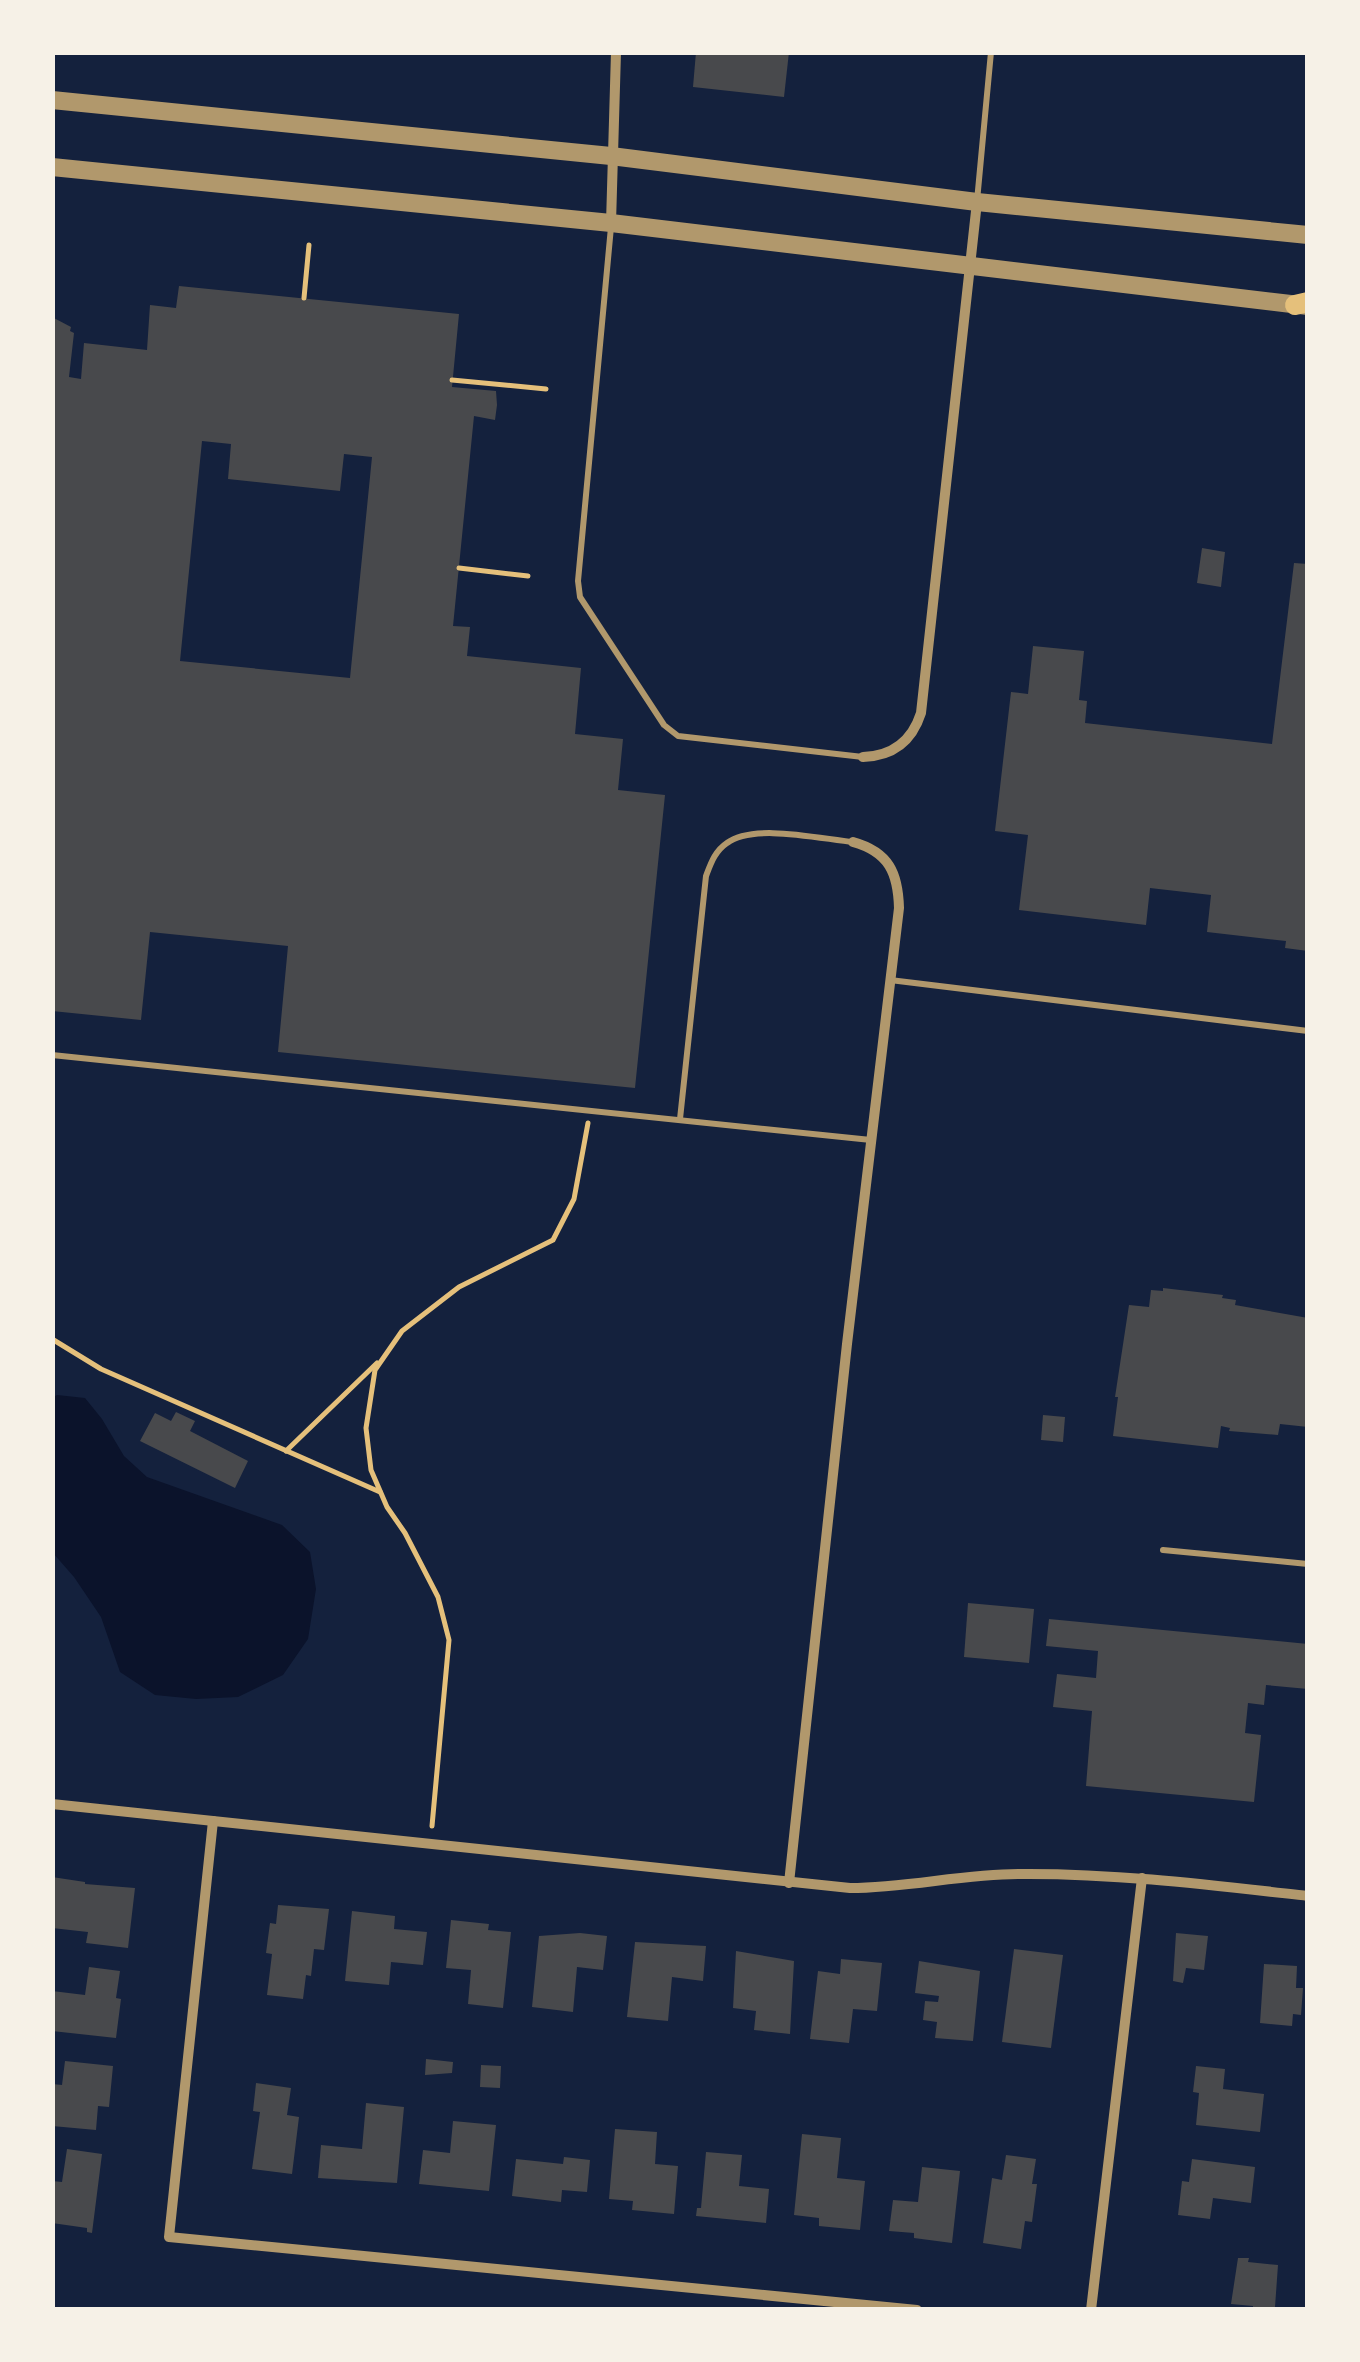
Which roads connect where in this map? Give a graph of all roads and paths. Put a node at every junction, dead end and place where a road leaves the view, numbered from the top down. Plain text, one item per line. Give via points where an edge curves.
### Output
1 (616, 52) edge
2 (990, 52) edge
3 (52, 100) edge
4 (611, 156) junction
5 (52, 167) edge
6 (977, 202) junction
7 (612, 223) junction
8 (1308, 235) edge
9 (309, 245) dead end
10 (970, 268) junction
11 (304, 298) dead end
12 (1303, 304) edge
13 (452, 380) dead end
14 (546, 390) dead end
15 (459, 568) dead end
16 (528, 576) dead end
17 (863, 757) joint
18 (853, 842) joint
19 (890, 980) junction
20 (1308, 1030) edge
21 (52, 1055) edge
22 (590, 1110) junction
23 (680, 1119) junction
24 (871, 1140) junction
25 (55, 1344) edge
26 (386, 1354) junction
27 (286, 1451) junction
28 (381, 1493) junction
29 (1163, 1550) dead end
30 (1308, 1564) edge
31 (52, 1804) edge
32 (213, 1821) junction
33 (430, 1844) junction
34 (1142, 1878) junction
35 (789, 1883) junction
36 (1308, 1896) edge
37 (916, 2310) edge
38 (1091, 2310) edge

1 - 4 street
2 - 6 lane
3 - 4 street
4 - 6 street
4 - 7 street
5 - 7 street
6 - 8 street
6 - 10 street
7 - 10 street
7 - 17 lane via 580,597 664,725 678,736
9 - 11 path
10 - 12 street
10 - 17 street via 922,713 899,747
13 - 14 path
15 - 16 path
18 - 19 street via 887,859 898,880
18 - 23 lane via 746,834 715,855 706,876
19 - 20 lane
19 - 24 street
21 - 22 lane
22 - 23 lane
22 - 26 path via 574,1199 553,1240 459,1287 402,1330
23 - 24 lane
24 - 35 street
25 - 27 path
26 - 27 path
26 - 28 path via 375,1370 366,1428 370,1470
27 - 28 path
28 - 33 path via 438,1597 449,1640
29 - 30 lane
31 - 32 street
32 - 33 street
32 - 37 street via 170,2237
33 - 35 street
34 - 35 street via 1012,1874 864,1888
34 - 36 street
34 - 38 street

